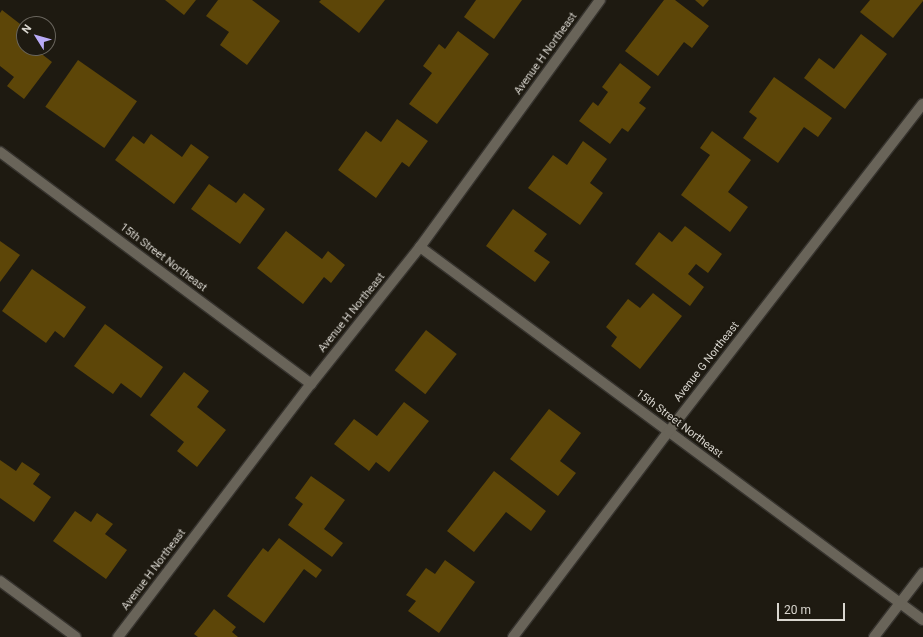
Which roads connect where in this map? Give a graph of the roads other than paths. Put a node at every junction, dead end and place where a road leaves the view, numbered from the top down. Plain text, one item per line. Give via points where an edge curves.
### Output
1 (600, 0) edge
2 (923, 104) edge
3 (0, 152) edge
4 (420, 247) junction
5 (311, 384) junction
6 (669, 431) junction
7 (923, 573) edge
8 (0, 581) edge
9 (900, 603) junction
10 (923, 620) edge
11 (76, 637) edge
12 (118, 637) edge
13 (513, 637) edge
14 (874, 637) edge

1 - 4 street, Avenue H Northeast
2 - 6 street, Avenue G Northeast
3 - 5 street, 15th Street Northeast
4 - 5 street, Avenue H Northeast
4 - 6 street, 15th Street Northeast
5 - 12 street, Avenue H Northeast
6 - 9 street, 15th Street Northeast
6 - 13 street, Avenue G Northeast
7 - 9 street
8 - 11 street
9 - 10 street, 15th Street Northeast
9 - 14 street

